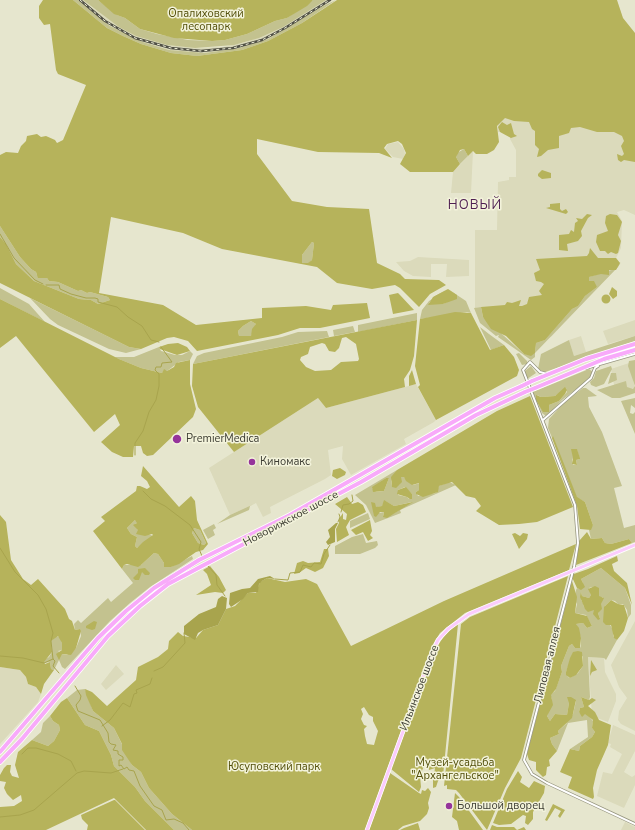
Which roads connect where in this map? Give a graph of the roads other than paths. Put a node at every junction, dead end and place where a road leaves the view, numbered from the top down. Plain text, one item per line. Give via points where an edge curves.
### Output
1 (635, 344) edge
2 (635, 350) edge
3 (635, 354) edge
4 (598, 366) junction
5 (586, 368) junction
6 (537, 370) junction
7 (571, 372) junction
8 (594, 372) junction
9 (552, 373) junction
10 (532, 381) junction
11 (543, 420) junction
12 (635, 544) edge
13 (573, 571) junction
14 (0, 752) edge
15 (0, 762) edge
16 (635, 824) edge
17 (367, 830) edge

1 - 9 highway, Новорижское шоссе via 602,353
2 - 7 highway, Новорижское шоссе
3 - 4 street
4 - 5 street
4 - 8 street
5 - 7 street
5 - 8 street via 591,368
6 - 9 street
6 - 10 street via 537,376
6 - 11 street, Липовая аллея via 530,362 523,371
7 - 15 highway, Новорижское шоссе, bridge via 476,415 361,482 202,565 164,588 121,623
8 - 11 street via 592,378
9 - 10 highway, Новорижское шоссе
10 - 14 highway, Новорижское шоссе, bridge via 495,398 290,515 199,560 154,588 115,621 87,650
11 - 13 street, Липовая аллея via 577,511 578,543
12 - 13 main road, Ильинское шоссе
13 - 16 street, Липовая аллея via 524,760 532,774 546,783
13 - 17 main road, Ильинское шоссе via 469,614 443,634 431,655

